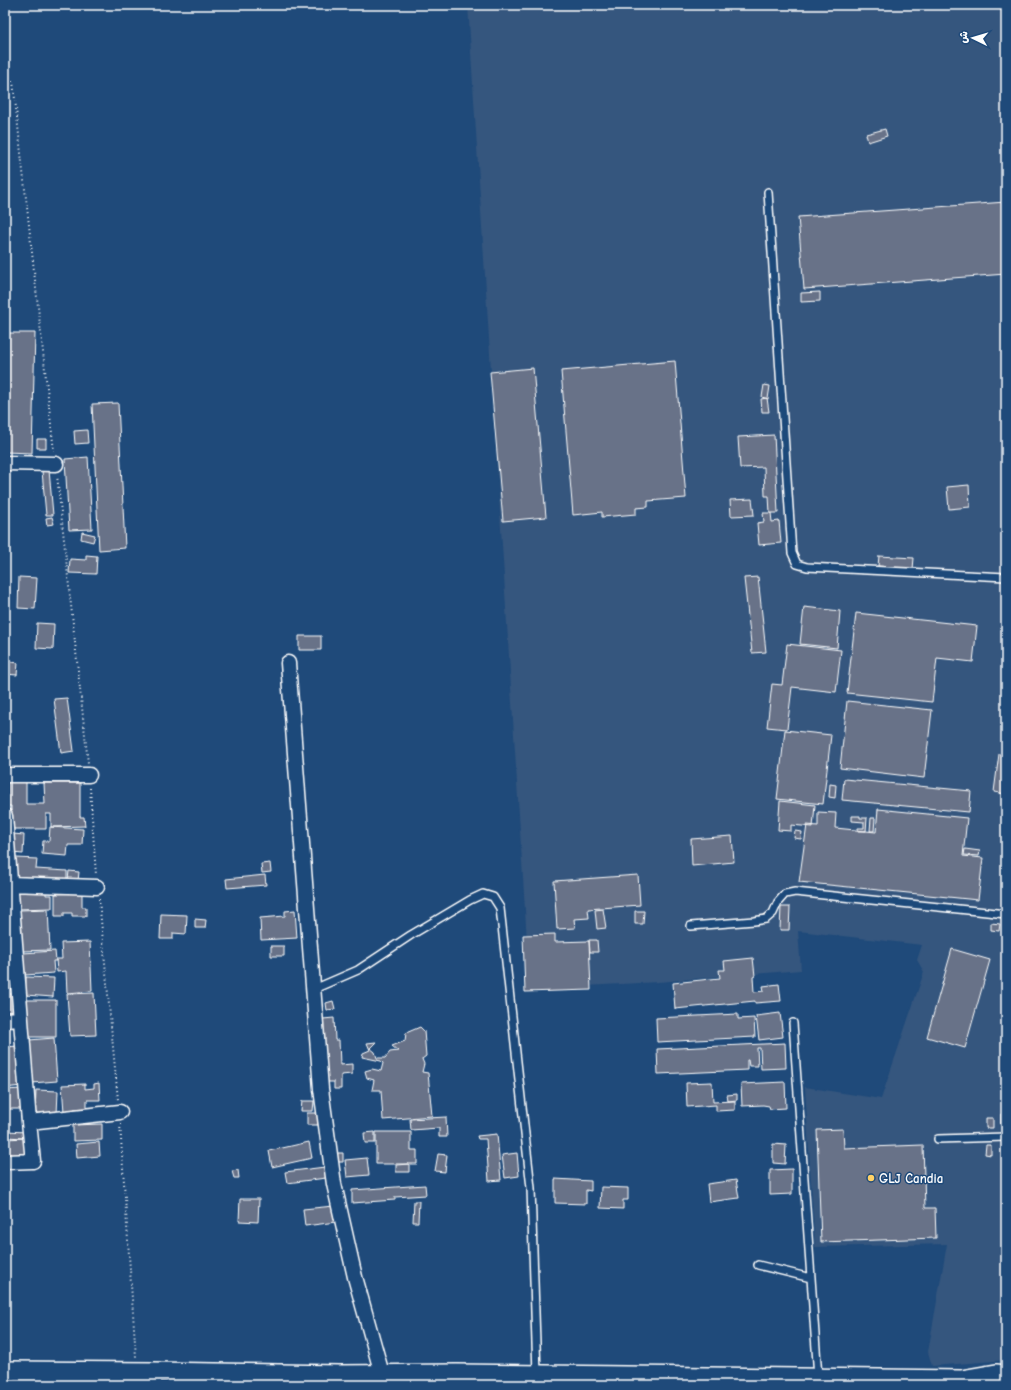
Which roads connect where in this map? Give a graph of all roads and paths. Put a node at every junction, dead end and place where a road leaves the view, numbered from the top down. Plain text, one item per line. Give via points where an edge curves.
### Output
1 (14, 81) dead end
2 (768, 192) dead end
3 (5, 463) edge
4 (56, 464) junction
5 (1006, 577) edge
6 (288, 663) dead end
7 (5, 775) edge
8 (89, 775) junction
9 (5, 816) edge
10 (10, 884) junction
11 (97, 887) junction
12 (1006, 914) edge
13 (691, 926) dead end
14 (314, 989) junction
15 (21, 1019) junction
16 (5, 1020) edge
17 (793, 1023) dead end
18 (120, 1112) junction
19 (29, 1122) junction
20 (1006, 1137) edge
21 (938, 1139) dead end
22 (5, 1162) edge
23 (758, 1265) dead end
24 (811, 1278) junction
25 (5, 1371) edge
26 (382, 1374) junction
27 (148, 1376) edge
28 (537, 1376) junction
29 (998, 1378) edge
30 (43, 1379) edge
31 (457, 1379) edge
32 (818, 1379) junction
33 (339, 1380) edge
34 (556, 1380) edge
35 (651, 1381) edge
36 (957, 1383) edge

1 - 4 path
2 - 5 lane via 792,553 797,564 807,567
3 - 4 street
4 - 8 path
6 - 14 street
7 - 8 street
8 - 11 path
9 - 10 street
10 - 11 street
10 - 15 street
11 - 18 path
12 - 13 lane via 796,892 785,894 766,920
14 - 26 street via 322,1089 334,1184 355,1277
14 - 28 lane via 358,970 483,894 493,897 500,908 531,1188
15 - 16 street
15 - 19 street
17 - 24 lane
18 - 19 street
18 - 27 path
19 - 22 street via 33,1161
20 - 21 lane
23 - 24 lane
24 - 32 lane
25 - 30 street
26 - 31 street
26 - 33 street
27 - 30 street
27 - 33 street
28 - 31 street
28 - 34 street
29 - 36 street
32 - 35 street
32 - 36 street
34 - 35 street

